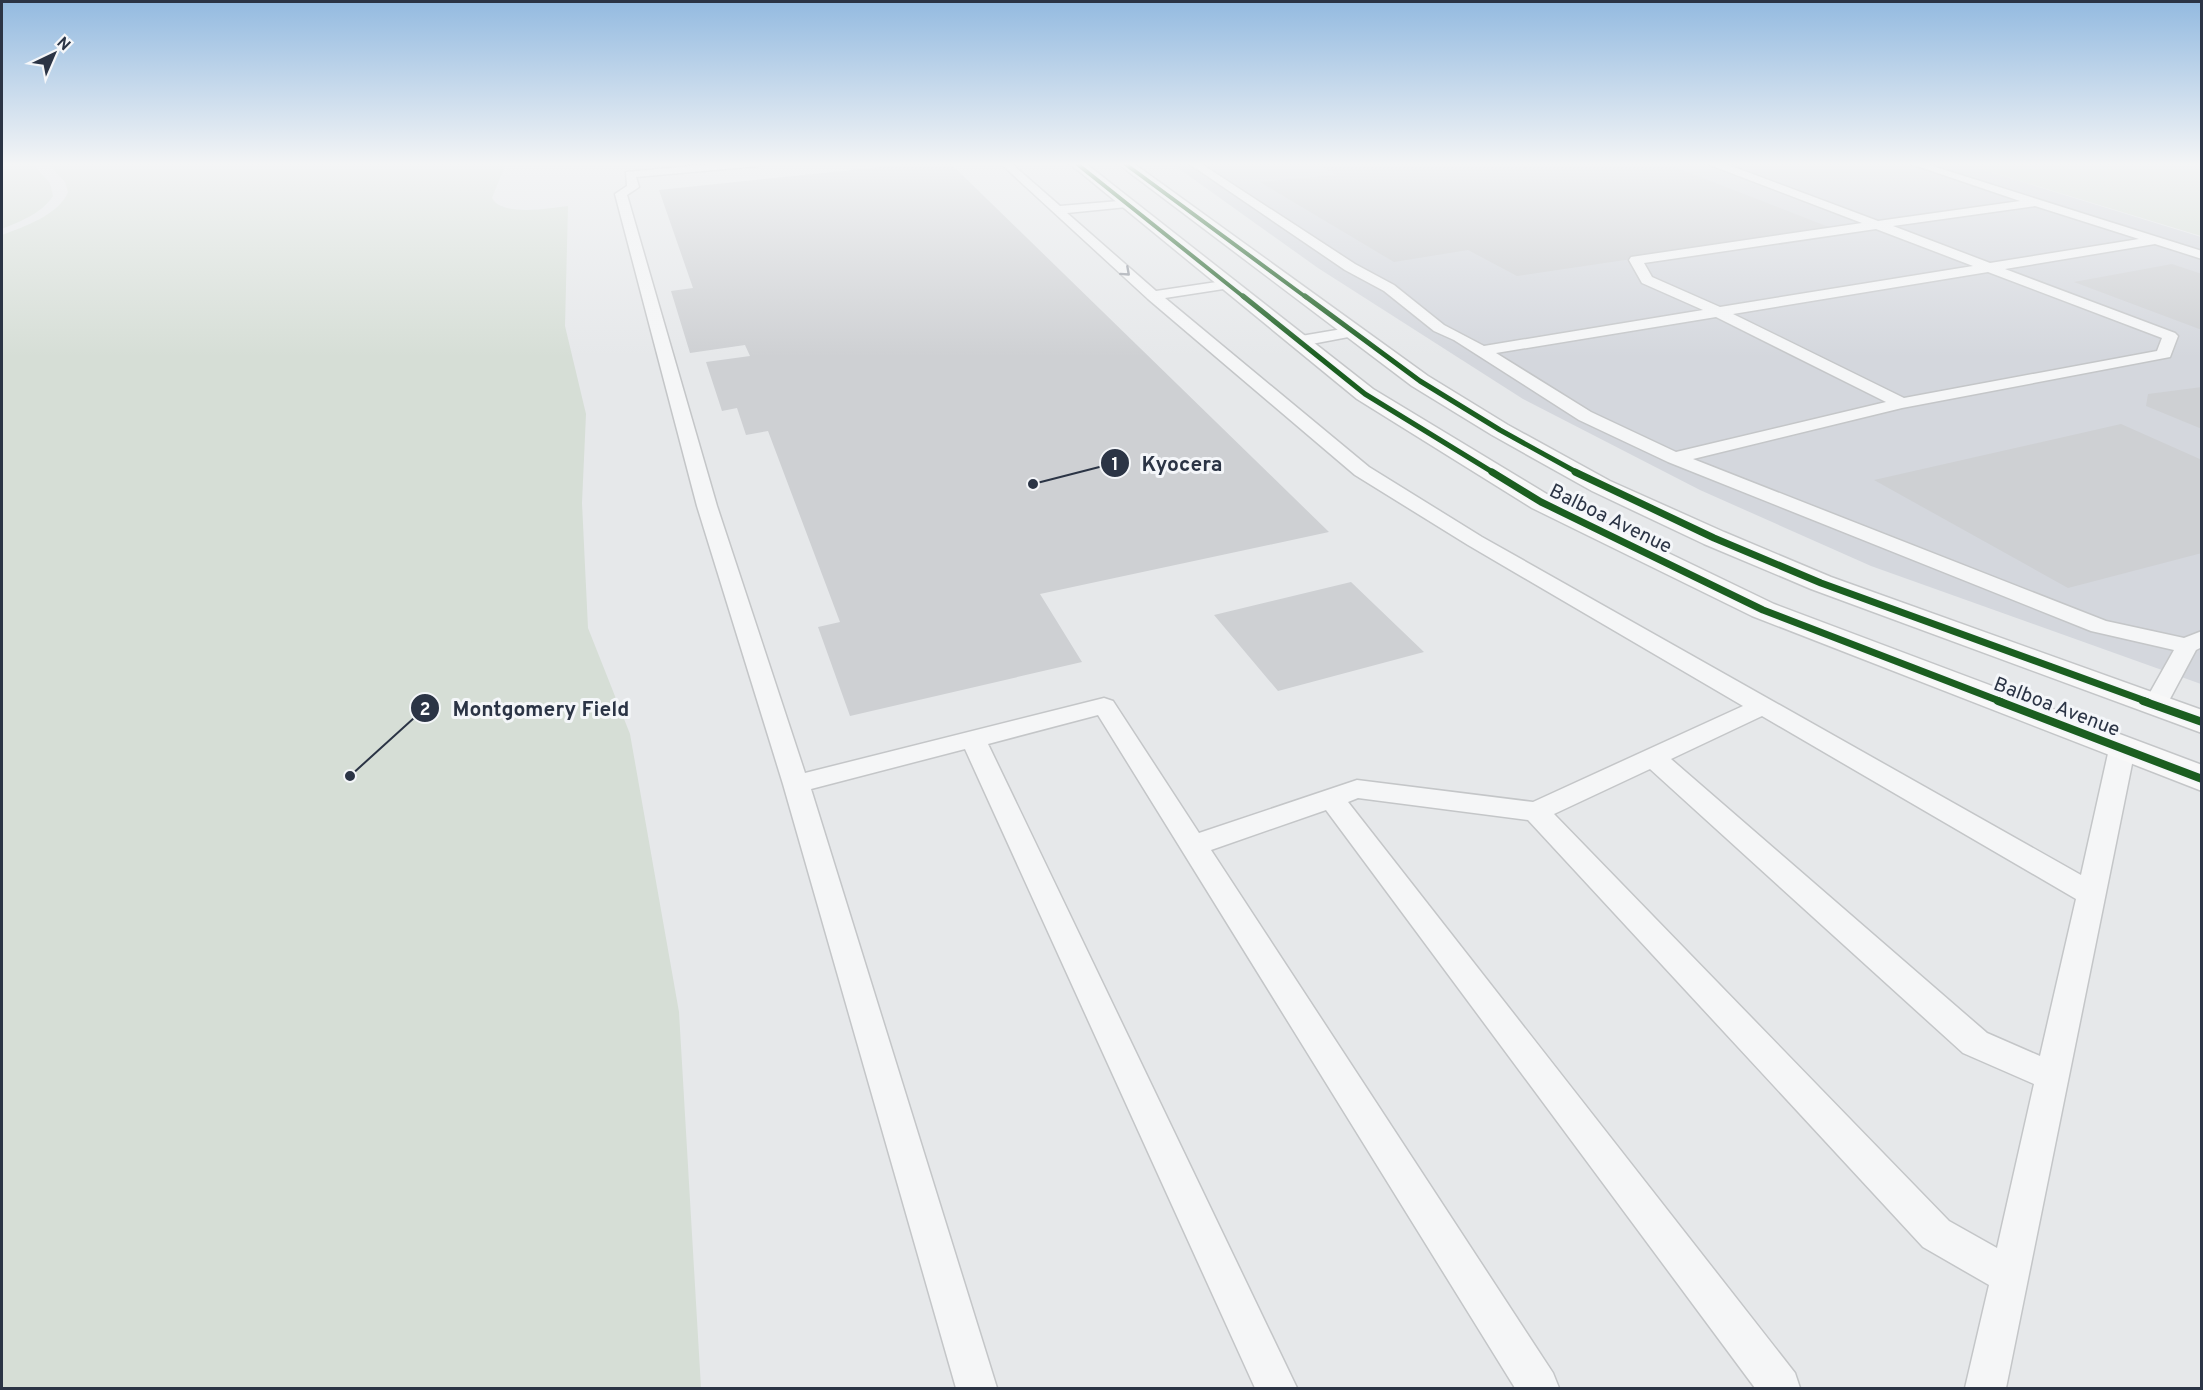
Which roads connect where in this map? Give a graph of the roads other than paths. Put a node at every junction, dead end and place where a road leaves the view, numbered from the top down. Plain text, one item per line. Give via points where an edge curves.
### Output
1 (630, 228) edge
2 (1077, 228) edge
3 (1159, 228) edge
4 (1212, 228) edge
5 (1291, 228) edge
6 (1849, 228) edge
7 (1885, 228) edge
8 (2118, 228) edge
9 (2157, 240) junction
10 (2202, 255) edge
11 (1991, 268) junction
12 (1230, 284) junction
13 (1153, 296) junction
14 (1717, 312) junction
15 (1354, 332) junction
16 (1301, 341) junction
17 (1481, 351) junction
18 (1902, 403) junction
19 (1674, 458) junction
20 (2194, 642) edge
21 (2155, 705) junction
22 (1763, 706) junction
23 (2202, 722) edge
24 (974, 739) junction
25 (2122, 749) junction
26 (1653, 757) junction
27 (2196, 774) edge
28 (796, 784) junction
29 (1331, 798) junction
30 (1536, 812) junction
31 (1193, 846) junction
32 (2091, 894) junction
33 (2052, 1076) junction
34 (2009, 1276) junction
35 (976, 1389) edge
36 (1276, 1389) edge
37 (1538, 1389) edge
38 (1780, 1389) edge
39 (1986, 1389) edge

1 - 28 lane via 707,506
2 -> 13 lane
3 - 12 main road, Balboa Avenue
4 - 15 main road, Balboa Avenue
5 - 17 lane via 1389,288 1439,328
6 - 14 lane via 1636,260 1647,280
7 - 11 lane
8 - 9 lane
9 - 10 lane
9 - 11 lane
11 - 14 lane
11 - 18 lane via 2170,336 2164,354
12 - 13 lane
12 - 16 main road, Balboa Avenue
13 - 22 lane via 1362,471 1475,541
14 - 17 lane
14 - 18 lane
15 - 16 lane
15 - 21 main road, Balboa Avenue via 1420,381 1510,436 1714,538 1821,583
16 - 25 main road, Balboa Avenue via 1365,394 1541,502 1763,610
17 - 19 lane via 1585,416
18 - 19 lane
19 - 20 lane via 2099,626
20 - 21 lane
21 - 23 main road, Balboa Avenue
22 - 26 lane
22 - 32 lane
24 - 28 lane
24 - 31 lane via 1104,706
24 - 36 lane
25 - 27 main road, Balboa Avenue
25 - 32 lane
26 - 30 lane
26 - 33 lane via 1975,1043
28 - 35 lane
29 - 30 lane via 1357,789
29 - 31 lane
29 - 38 lane
30 - 34 lane via 1936,1234
31 - 37 lane
32 - 33 lane
33 - 34 lane
34 - 39 lane

